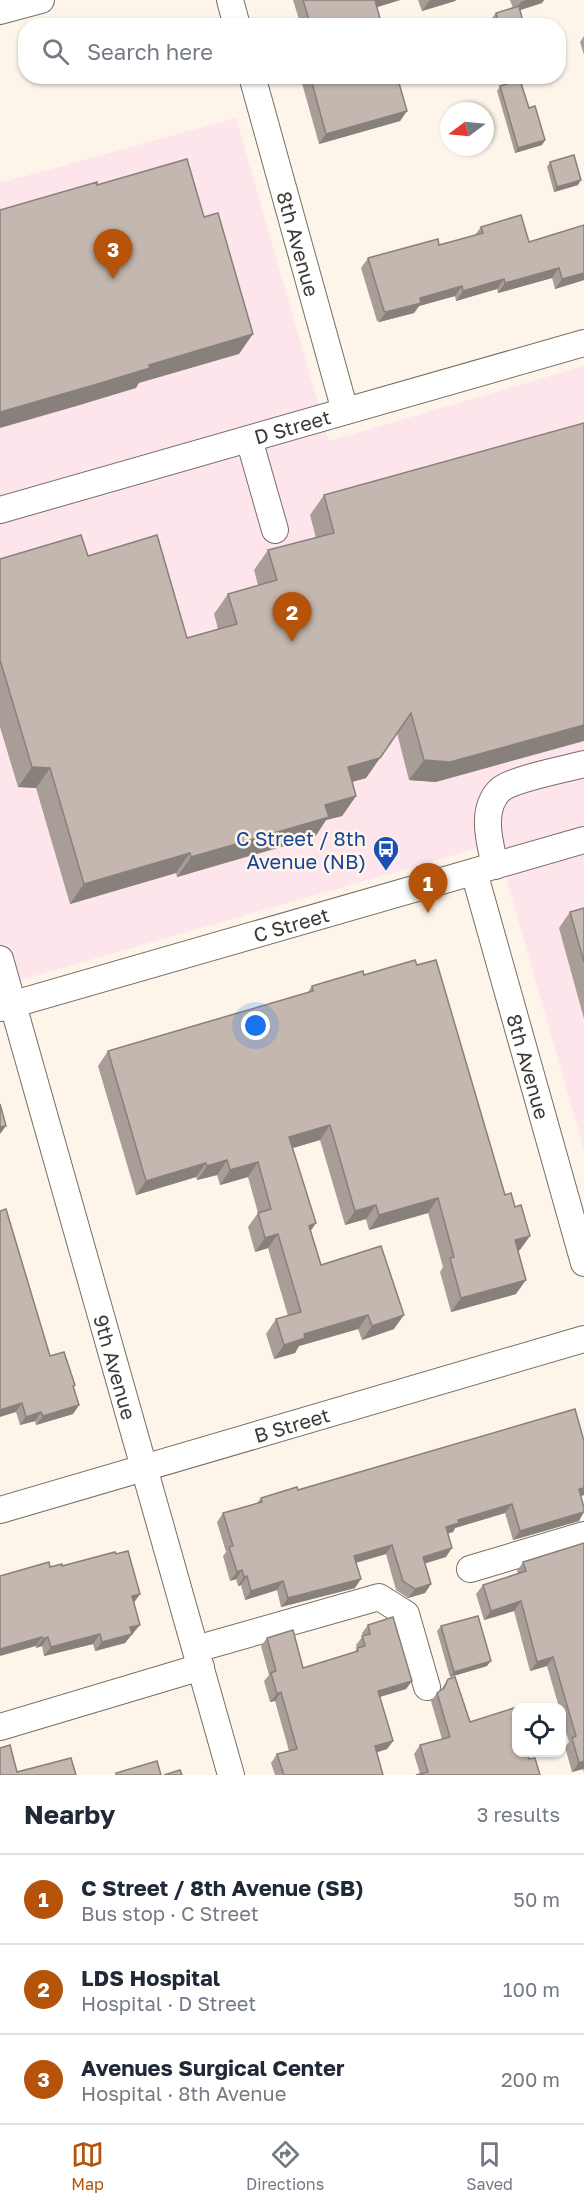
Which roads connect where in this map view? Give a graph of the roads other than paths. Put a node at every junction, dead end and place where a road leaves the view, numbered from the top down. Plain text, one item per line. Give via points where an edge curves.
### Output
1 (230, 0) edge
2 (32, 1) edge
3 (0, 11) edge
4 (235, 18) edge
5 (254, 84) edge
6 (584, 343) edge
7 (345, 411) junction
8 (249, 439) junction
9 (0, 510) edge
10 (276, 530) dead end
11 (584, 764) edge
12 (584, 840) edge
13 (485, 869) junction
14 (0, 960) edge
15 (6, 1006) edge
16 (584, 1263) edge
17 (584, 1340) edge
18 (145, 1468) junction
19 (0, 1510) edge
20 (584, 1535) edge
21 (470, 1569) dead end
22 (198, 1658) junction
23 (427, 1687) dead end
24 (0, 1727) edge
25 (231, 1775) edge

1 - 4 street
2 - 3 street
5 - 7 street, 8th Avenue
6 - 7 street, D Street
7 - 8 street, D Street
8 - 9 street, D Street
8 - 10 street
11 - 13 street, 8th Avenue via 522,769 500,790 488,818
12 - 13 street, C Street
13 - 15 street, C Street
13 - 16 street, 8th Avenue
14 - 15 street, 9th Avenue
15 - 18 street, 9th Avenue
17 - 18 street, B Street
18 - 19 street, B Street
18 - 22 street, 9th Avenue
20 - 21 street
22 - 23 street via 379,1597 406,1614
22 - 24 street
22 - 25 street, 9th Avenue

